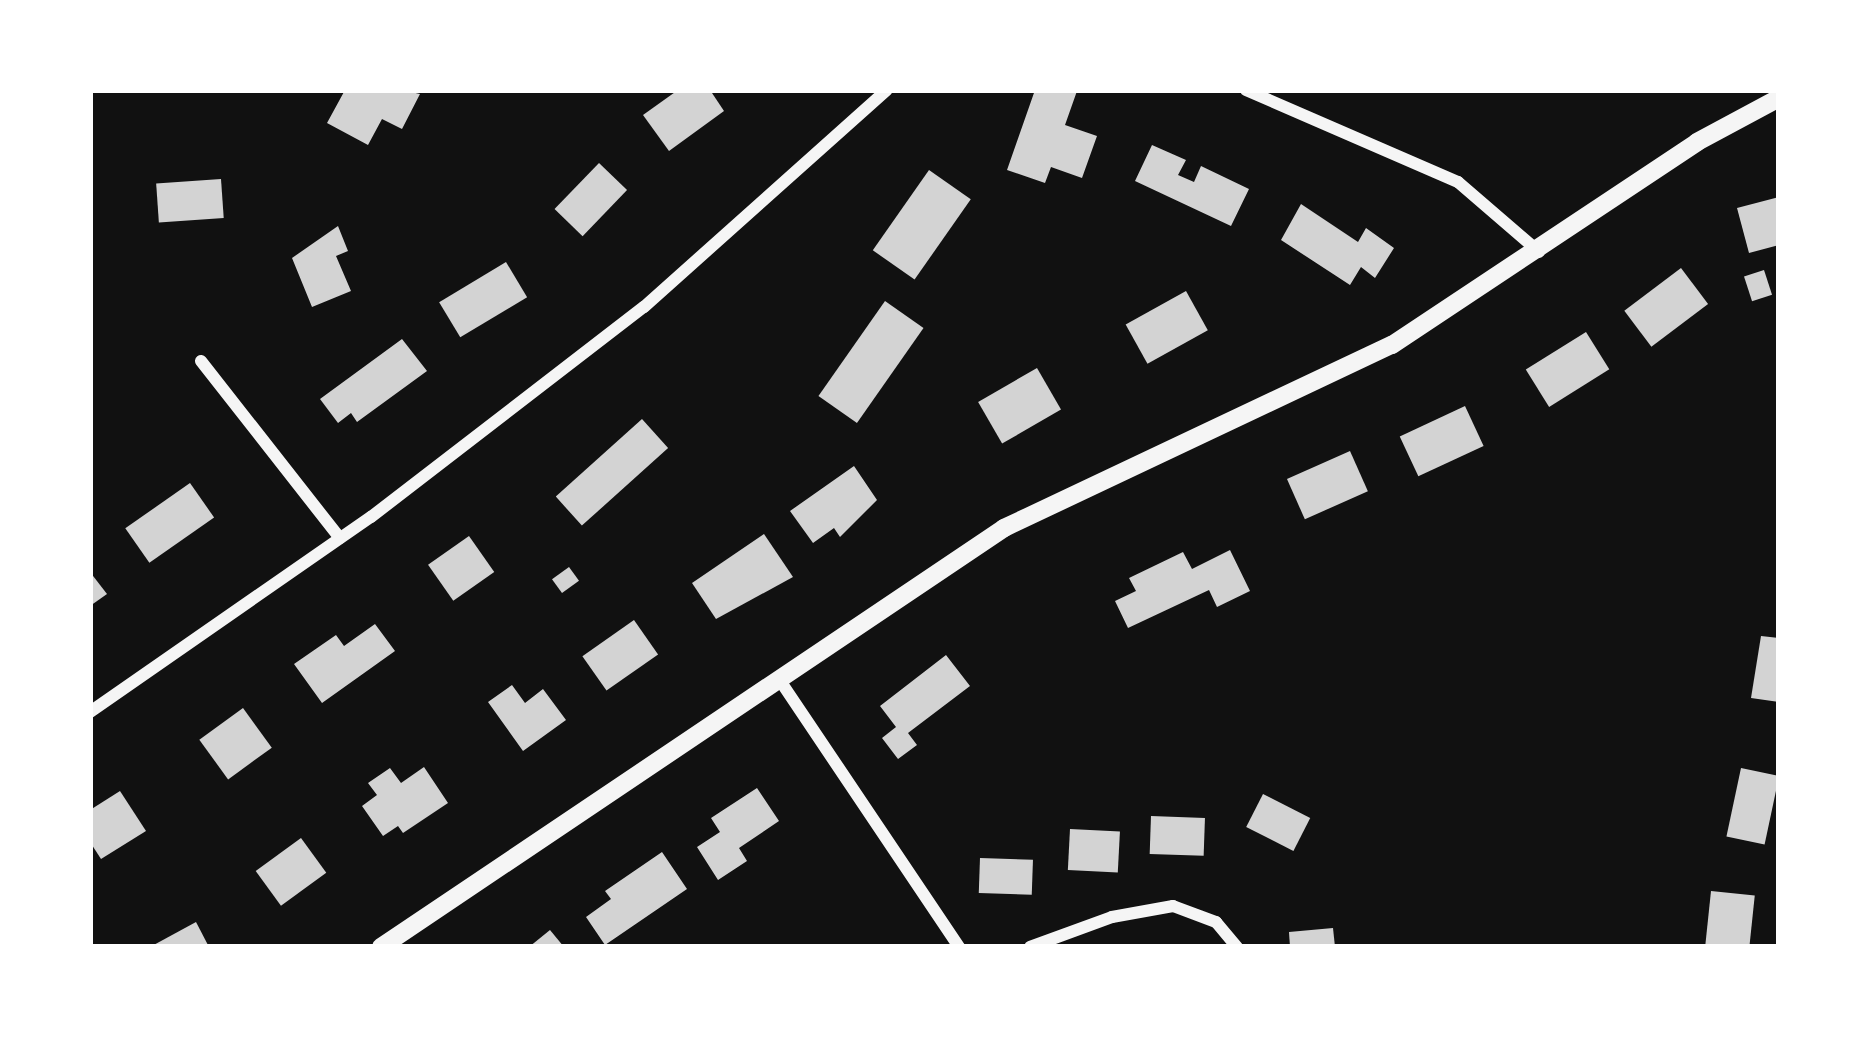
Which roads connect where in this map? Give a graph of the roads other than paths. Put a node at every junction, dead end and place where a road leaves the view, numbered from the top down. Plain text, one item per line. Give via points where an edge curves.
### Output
1 (887, 90) edge
2 (1246, 90) edge
3 (1779, 98) edge
4 (1539, 252) junction
5 (201, 361) dead end
6 (340, 538) junction
7 (779, 679) junction
8 (90, 712) edge
9 (381, 947) edge
10 (959, 947) edge
11 (1030, 947) edge
12 (1237, 947) edge

1 - 6 street via 644,307
2 - 4 street via 1458,182
3 - 4 street via 1697,142
4 - 7 street via 1392,346 1004,528
5 - 6 street
6 - 8 street
7 - 9 street
7 - 10 street
11 - 12 street via 1112,917 1173,907 1203,914

